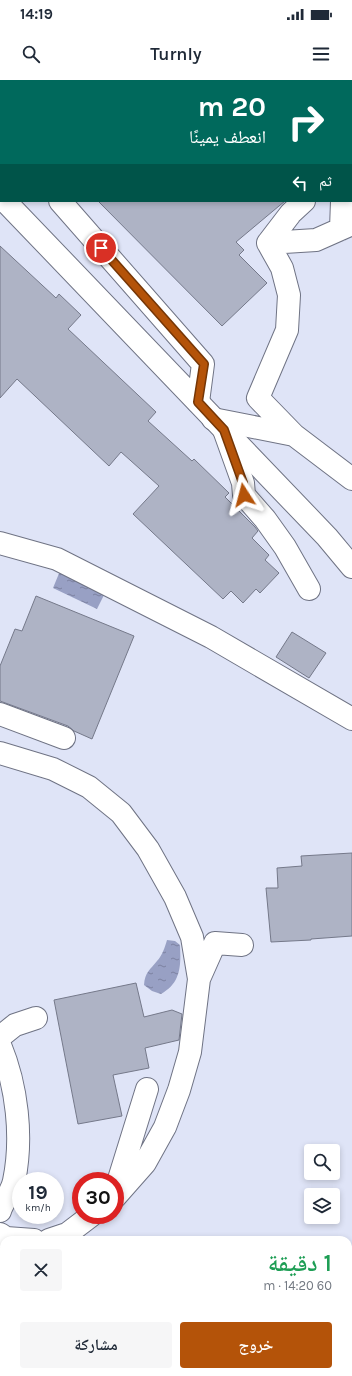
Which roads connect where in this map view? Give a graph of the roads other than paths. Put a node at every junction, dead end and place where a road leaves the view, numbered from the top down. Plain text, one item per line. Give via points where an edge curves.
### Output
1 (6, 202) edge
2 (61, 202) edge
3 (303, 202) edge
4 (342, 202) edge
5 (346, 227) edge
6 (268, 243) junction
7 (198, 402) junction
8 (219, 425) junction
9 (294, 435) junction
10 (352, 479) edge
11 (0, 543) edge
12 (352, 567) edge
13 (309, 589) dead end
14 (0, 714) edge
15 (352, 719) edge
16 (64, 738) dead end
17 (0, 753) edge
18 (242, 945) dead end
19 (199, 979) junction
20 (36, 1018) dead end
21 (0, 1037) edge
22 (0, 1045) edge
23 (147, 1089) dead end
24 (121, 1172) edge
25 (124, 1187) edge
26 (0, 1211) edge
27 (80, 1224) edge
28 (61, 1236) edge

1 - 7 street
2 - 7 street via 204,364
3 - 6 street
4 - 5 street
5 - 6 street via 316,240
6 - 9 street via 282,268 289,295 287,330 258,398
7 - 8 street
8 - 9 street
8 - 12 street via 327,537
8 - 13 street via 243,483 244,495 285,547
9 - 10 street
11 - 15 street via 57,559 211,637
14 - 16 street
17 - 19 street via 53,769 89,787 121,813 148,849 175,897 192,937
18 - 19 street via 215,943
19 - 25 street via 190,1052 179,1090 165,1127 145,1163
20 - 21 street via 14,1025
22 - 26 street via 8,1064 16,1109 18,1153 14,1183
23 - 24 street
27 - 28 street

